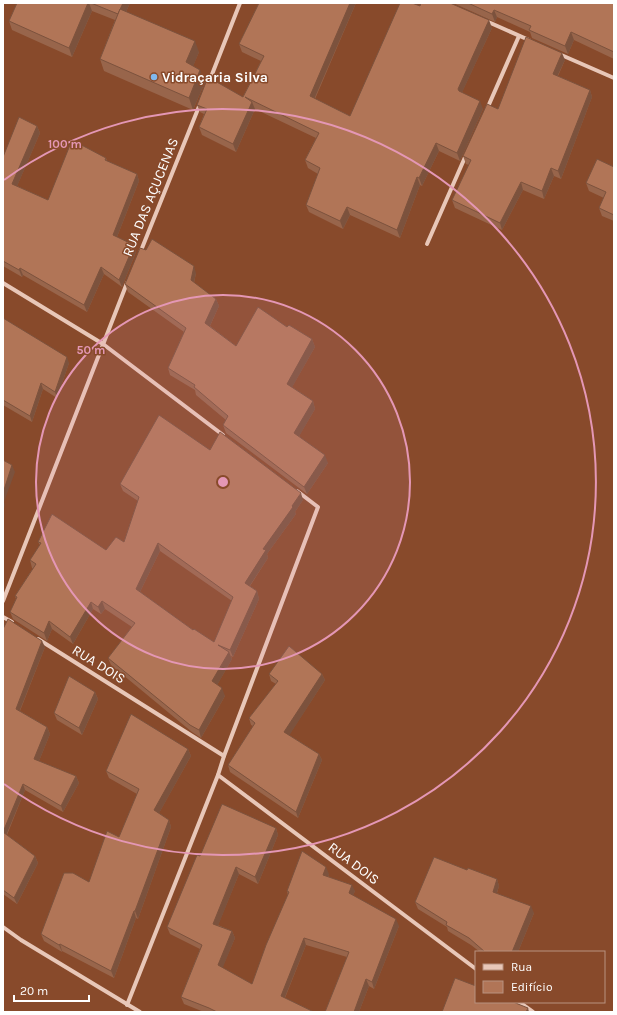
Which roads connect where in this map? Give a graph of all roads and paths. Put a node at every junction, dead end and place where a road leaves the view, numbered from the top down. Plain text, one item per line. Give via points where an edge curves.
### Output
1 (240, 3) edge
2 (478, 18) edge
3 (519, 36) junction
4 (532, 42) edge
5 (553, 51) edge
6 (614, 78) edge
7 (205, 90) edge
8 (202, 98) edge
9 (484, 115) edge
10 (468, 150) edge
11 (427, 244) dead end
12 (138, 257) edge
13 (129, 279) edge
14 (3, 283) edge
15 (103, 344) junction
16 (230, 440) edge
17 (293, 488) edge
18 (3, 601) edge
19 (3, 617) edge
20 (16, 625) edge
21 (36, 638) edge
22 (224, 756) junction
23 (218, 775) junction
24 (3, 927) edge
25 (475, 968) edge
26 (520, 1003) edge
27 (127, 1005) junction
28 (140, 1012) edge
29 (533, 1012) edge

1 - 7 street
2 - 3 street
3 - 4 street
3 - 9 street
5 - 6 street
8 - 12 street, RUA DAS AÇUCENAS
10 - 11 street
13 - 15 street, RUA DAS AÇUCENAS
14 - 15 street
15 - 16 street
15 - 18 street, RUA DAS AÇUCENAS
17 - 22 street via 318,507
19 - 20 street
21 - 22 street, RUA DOIS
22 - 23 street
23 - 25 street, RUA DOIS
23 - 27 street
24 - 27 street
26 - 29 street
27 - 28 street

